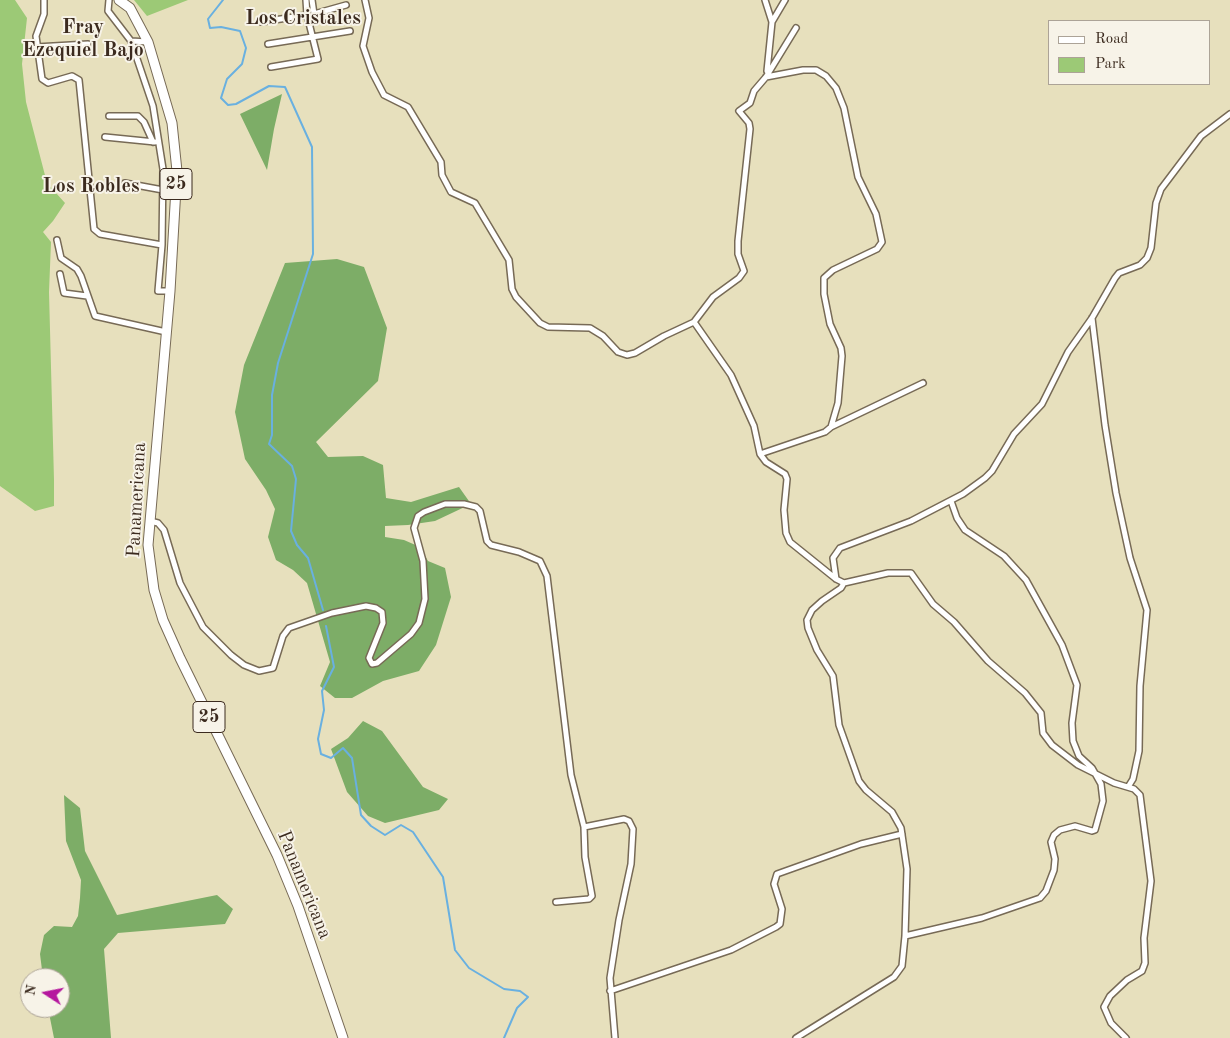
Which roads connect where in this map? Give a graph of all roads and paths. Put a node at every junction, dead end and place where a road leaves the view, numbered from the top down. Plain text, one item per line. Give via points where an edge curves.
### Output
1 (44, 0) edge
2 (108, 0) edge
3 (119, 0) edge
4 (306, 0) edge
5 (312, 0) edge
6 (365, 0) edge
7 (765, 0) edge
8 (785, 0) edge
9 (346, 5) dead end
10 (307, 15) junction
11 (261, 22) dead end
12 (772, 22) junction
13 (796, 28) dead end
14 (350, 31) dead end
15 (312, 37) junction
16 (131, 41) junction
17 (148, 42) junction
18 (88, 44) dead end
19 (268, 44) dead end
20 (36, 47) junction
21 (271, 68) dead end
22 (766, 77) junction
23 (1230, 114) edge
24 (109, 116) dead end
25 (105, 137) dead end
26 (156, 142) junction
27 (125, 183) dead end
28 (163, 190) junction
29 (57, 240) dead end
30 (162, 245) junction
31 (60, 274) dead end
32 (170, 291) junction
33 (86, 296) junction
34 (1092, 318) junction
35 (694, 322) junction
36 (166, 332) junction
37 (923, 383) dead end
38 (831, 427) junction
39 (760, 454) junction
40 (951, 500) junction
41 (150, 521) junction
42 (836, 579) junction
43 (844, 582) junction
44 (1094, 771) junction
45 (1128, 787) junction
46 (584, 827) junction
47 (902, 834) junction
48 (556, 902) dead end
49 (905, 936) junction
50 (610, 991) junction
51 (343, 1038) edge
52 (615, 1038) edge
53 (796, 1038) edge
54 (1126, 1038) edge

1 - 20 street
2 - 16 street via 108,11
3 - 17 main road, Panamericana / 25 via 130,8
4 - 10 street
5 - 9 street via 314,14
6 - 35 street via 369,18 363,46 384,95 408,107 441,162 442,175 451,192 475,203 509,260 516,297 535,318 548,326 590,328 618,352 627,355
7 - 12 street
8 - 12 street
10 - 11 street
10 - 15 street
12 - 22 street
13 - 22 street
14 - 15 street
15 - 19 street
15 - 21 street via 318,59
16 - 17 street
16 - 26 street via 147,84
17 - 32 main road, Panamericana / 25 via 172,123 177,171
18 - 20 street
20 - 30 street via 44,81 48,83 72,76 79,80 94,229 100,234
22 - 35 street via 756,88 750,103 739,111 750,129 738,240 738,254 744,271 714,297
22 - 38 street via 816,70 836,88 844,108 858,177 874,206 882,238 877,249 824,278 830,324 842,356 838,403
23 - 34 street via 1201,136 1161,189 1147,258 1140,265 1119,273
24 - 26 street via 138,116
25 - 26 street
26 - 28 street via 163,168
27 - 28 street
28 - 30 street
29 - 33 street via 60,256 76,269
30 - 32 street via 158,291
31 - 33 street via 64,293
32 - 36 main road, Panamericana / 25
33 - 36 street via 98,318
34 - 40 street via 1068,352 1042,404 1014,434 996,465 985,478
34 - 45 street via 1116,493 1146,610 1139,751
35 - 39 street via 730,375 754,426
36 - 41 main road, Panamericana / 25
37 - 38 street
38 - 39 street via 825,432
39 - 42 street via 787,479 784,510 790,542
40 - 42 street via 903,525 840,548 833,558
40 - 44 street via 956,518 965,530 1004,556 1026,580 1069,658 1077,685 1072,724 1074,741 1079,756
41 - 46 street via 158,523 164,530 180,583 215,642 244,665 265,671 273,668 283,636 289,628 332,613 366,606 379,610 383,616 369,658 371,663 377,663 411,634 423,612 426,587 414,528 418,516 445,504 476,507 491,545 536,558 544,567 571,775
41 - 51 main road, Panamericana / 25 via 148,558 164,620 277,855
42 - 43 street
43 - 44 street via 888,573 913,575 933,604 958,626 988,661 1020,688 1041,713 1046,740 1073,762
43 - 47 street via 841,588 812,610 807,620 808,628 819,655 833,676 838,725 859,781 892,812
44 - 45 street
44 - 49 street via 1104,794 1097,826 1092,831 1071,827 1054,835 1051,842 1054,870 1042,896 982,918
45 - 54 street via 1138,791 1142,798 1152,881 1144,938 1144,968 1114,992 1104,1007 1111,1023
46 - 48 street via 592,898
46 - 50 street via 624,819 629,821 632,829 631,864 615,940
47 - 49 street via 907,876
47 - 50 street via 861,844 777,874 774,884 782,909 780,924 776,928 731,950
49 - 53 street via 902,966 894,977
50 - 52 street

